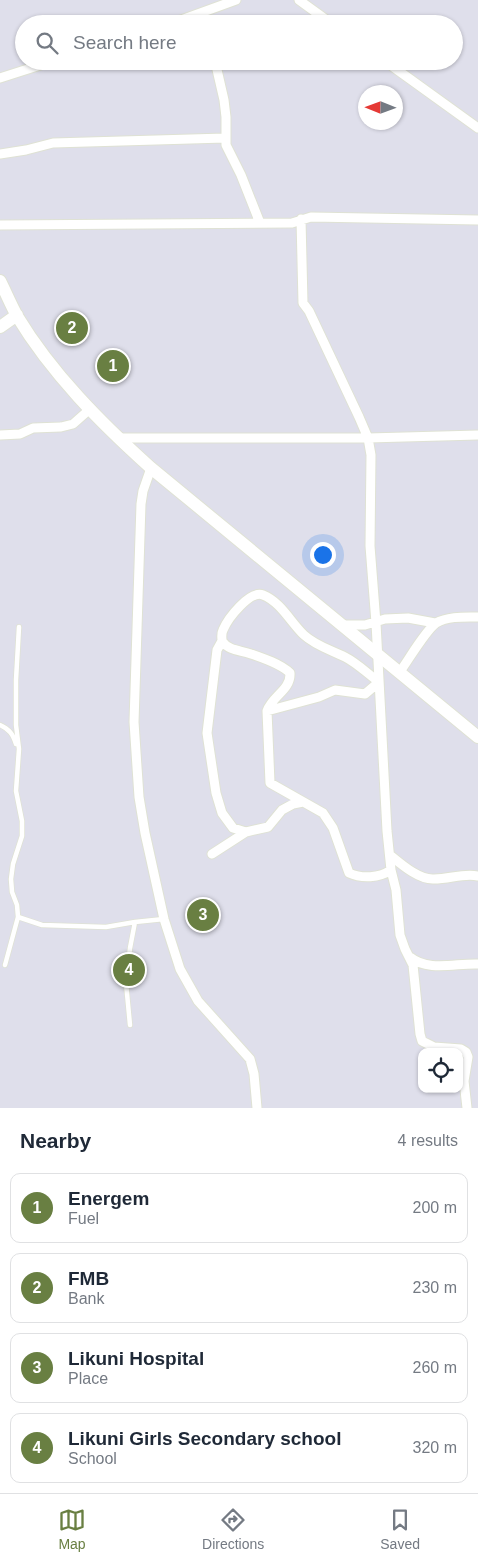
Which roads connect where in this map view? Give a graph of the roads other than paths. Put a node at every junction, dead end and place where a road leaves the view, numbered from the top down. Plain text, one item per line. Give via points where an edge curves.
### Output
1 (236, 0) edge
2 (299, 0) edge
3 (204, 13) joint
4 (198, 15) edge
5 (320, 15) edge
6 (25, 70) edge
7 (217, 70) edge
8 (397, 70) edge
9 (0, 78) edge
10 (478, 128) edge
11 (225, 138) junction
12 (0, 154) edge
13 (301, 219) junction
14 (478, 220) edge
15 (260, 223) junction
16 (0, 225) edge
17 (0, 282) edge
18 (17, 315) junction
19 (0, 327) edge
20 (90, 409) junction
21 (0, 435) edge
22 (478, 435) edge
23 (118, 438) junction
24 (368, 438) junction
25 (151, 468) junction
26 (478, 617) edge
27 (376, 623) junction
28 (435, 623) junction
29 (341, 625) junction
30 (19, 627) dead end
31 (222, 641) junction
32 (378, 656) junction
33 (399, 673) junction
34 (379, 682) junction
35 (267, 711) junction
36 (0, 724) edge
37 (478, 737) edge
38 (18, 750) junction
39 (304, 802) junction
40 (246, 832) junction
41 (212, 854) dead end
42 (390, 854) junction
43 (391, 870) junction
44 (478, 876) edge
45 (18, 917) junction
46 (164, 919) junction
47 (135, 922) junction
48 (410, 957) junction
49 (478, 964) edge
50 (5, 965) dead end
51 (130, 1025) dead end
52 (257, 1108) edge
53 (467, 1108) edge

1 - 3 street
2 - 5 street
3 - 4 street
6 - 9 street
7 - 11 street via 226,117
8 - 10 street
11 - 12 street via 53,143
11 - 15 street via 228,152
13 - 14 street
13 - 15 street
13 - 24 street via 303,303
15 - 16 street
17 - 18 main road
18 - 19 main road
18 - 20 main road via 40,350
20 - 21 street via 73,424
20 - 23 main road
22 - 24 street
23 - 24 street
23 - 25 main road
24 - 27 street via 371,456 370,546
25 - 29 main road
25 - 46 street via 141,504 134,722 139,797
26 - 28 street
27 - 28 street via 408,618
27 - 29 street
27 - 32 street
28 - 33 street
29 - 32 main road
30 - 38 lane via 16,680
31 - 34 street via 227,623 248,598 262,594 282,610 306,637 346,658
31 - 35 street via 230,648 285,668 290,673 287,686
31 - 40 street via 217,650 207,733 222,813 233,828
32 - 33 main road
32 - 34 street
33 - 37 main road
34 - 35 street via 365,694 335,690
34 - 42 street
35 - 39 street via 270,783
36 - 38 lane via 13,735
38 - 45 lane via 16,791 22,836 12,864 11,879
39 - 40 street via 282,810 268,827
39 - 43 street via 323,813 333,828 349,872 358,877 384,875
40 - 41 street
42 - 43 street
42 - 44 street via 409,871 432,880
43 - 48 street via 400,935
45 - 47 lane via 42,925 106,927
45 - 50 lane
46 - 47 lane
46 - 52 street via 188,985 198,1001 250,1059
47 - 51 lane via 126,983
48 - 49 street via 430,966
48 - 53 street via 422,1041 434,1048 461,1049 468,1057 464,1081

